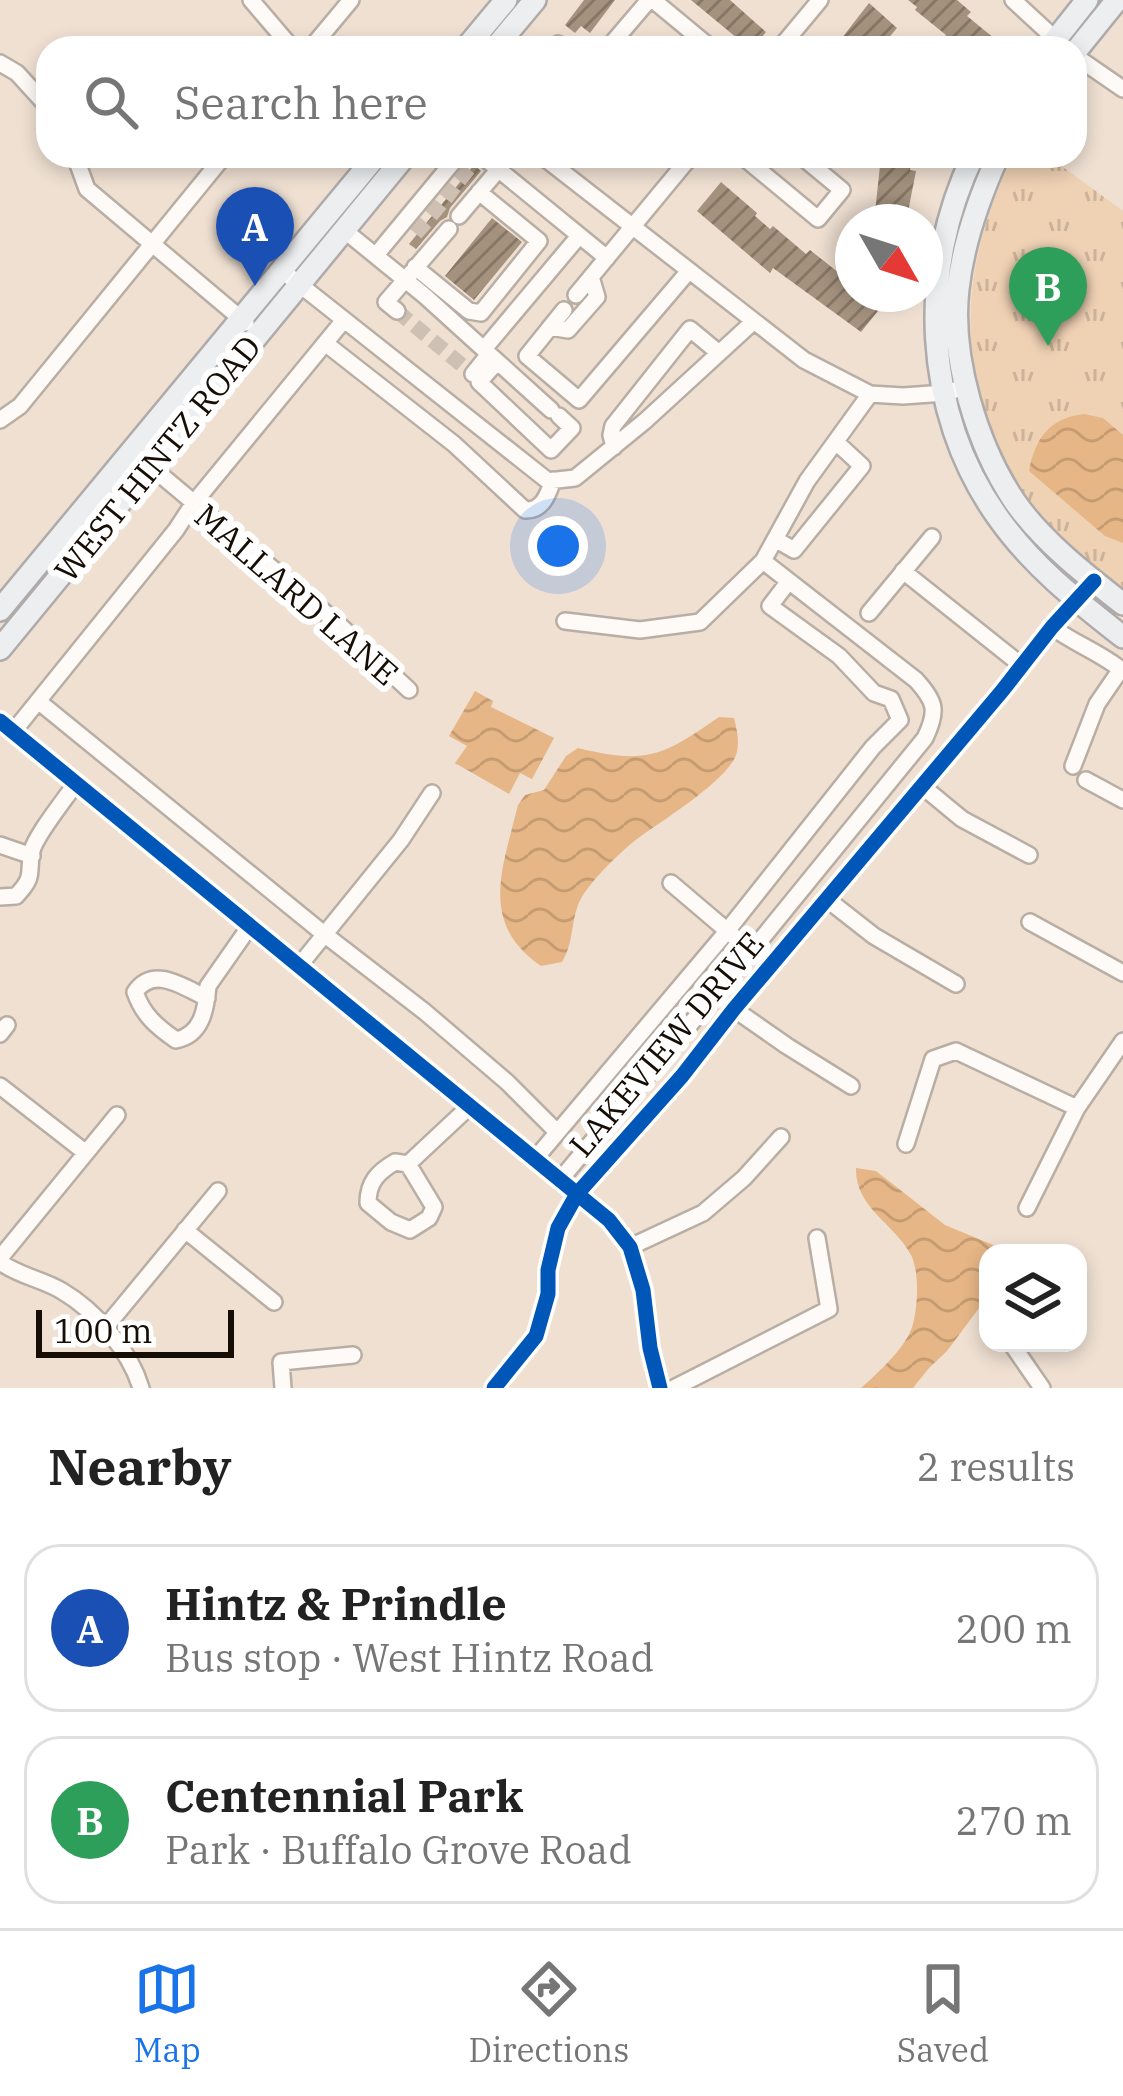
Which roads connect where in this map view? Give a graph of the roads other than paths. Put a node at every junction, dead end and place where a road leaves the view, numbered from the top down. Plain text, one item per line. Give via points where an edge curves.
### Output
1 (251, 0) edge
2 (351, 0) edge
3 (506, 0) edge
4 (535, 0) edge
5 (651, 0) edge
6 (820, 0) edge
7 (1012, 0) edge
8 (1087, 0) edge
9 (1117, 0) edge
10 (282, 36) edge
11 (321, 36) edge
12 (476, 36) edge
13 (505, 36) edge
14 (619, 36) edge
15 (696, 36) edge
16 (791, 36) edge
17 (1050, 36) edge
18 (1070, 36) edge
19 (1078, 36) edge
20 (0, 63) edge
21 (1087, 65) edge
22 (1123, 89) edge
23 (36, 94) edge
24 (79, 168) edge
25 (214, 168) edge
26 (366, 168) edge
27 (395, 168) edge
28 (453, 168) edge
29 (499, 168) edge
30 (509, 168) edge
31 (557, 168) edge
32 (681, 168) edge
33 (756, 168) edge
34 (815, 168) edge
35 (968, 168) edge
36 (993, 168) edge
37 (478, 188) junction
38 (632, 228) junction
39 (344, 230) junction
40 (579, 236) junction
41 (152, 246) junction
42 (376, 255) junction
43 (607, 258) junction
44 (280, 269) junction
45 (688, 272) junction
46 (410, 273) junction
47 (591, 277) junction
48 (299, 284) junction
49 (576, 295) dead end
50 (564, 310) dead end
51 (397, 311) dead end
52 (344, 320) junction
53 (753, 322) junction
54 (250, 326) junction
55 (550, 327) junction
56 (325, 343) junction
57 (719, 353) junction
58 (490, 355) junction
59 (955, 390) junction
60 (870, 394) junction
61 (0, 420) edge
62 (836, 442) junction
63 (614, 447) junction
64 (131, 450) junction
65 (150, 467) junction
66 (545, 477) junction
67 (193, 504) junction
68 (932, 537) dead end
69 (775, 539) junction
70 (763, 561) junction
71 (903, 571) junction
72 (789, 581) junction
73 (1094, 581) junction
74 (1077, 600) junction
75 (1123, 604) edge
76 (0, 610) edge
77 (869, 614) dead end
78 (566, 621) dead end
79 (1052, 627) junction
80 (1123, 637) edge
81 (0, 649) edge
82 (1021, 665) junction
83 (1122, 670) edge
84 (908, 674) junction
85 (409, 690) dead end
86 (891, 699) junction
87 (38, 701) junction
88 (7, 726) edge
89 (1073, 766) dead end
90 (1086, 780) dead end
91 (76, 783) junction
92 (922, 786) junction
93 (432, 793) dead end
94 (1123, 800) edge
95 (0, 844) edge
96 (1030, 855) dead end
97 (32, 856) junction
98 (671, 883) dead end
99 (0, 897) edge
100 (828, 900) junction
101 (1030, 922) dead end
102 (250, 926) junction
103 (728, 931) junction
104 (324, 934) junction
105 (752, 952) junction
106 (299, 966) junction
107 (1123, 973) edge
108 (956, 984) dead end
109 (207, 998) junction
110 (734, 1009) junction
111 (1123, 1041) edge
112 (0, 1086) edge
113 (851, 1086) dead end
114 (470, 1106) junction
115 (1078, 1108) junction
116 (116, 1115) dead end
117 (557, 1132) junction
118 (781, 1137) dead end
119 (906, 1144) dead end
120 (86, 1153) junction
121 (535, 1159) junction
122 (408, 1164) junction
123 (560, 1180) junction
124 (218, 1191) dead end
125 (577, 1194) junction
126 (1027, 1208) dead end
127 (185, 1230) junction
128 (817, 1238) dead end
129 (630, 1247) junction
130 (0, 1260) edge
131 (274, 1302) dead end
132 (104, 1329) junction
133 (1017, 1352) edge
134 (353, 1355) dead end
135 (141, 1388) edge
136 (283, 1388) edge
137 (494, 1388) edge
138 (660, 1388) edge
139 (674, 1388) edge
140 (1042, 1388) edge

1 - 10 street
2 - 11 street
3 - 12 main road
4 - 13 main road
5 - 14 street
5 - 15 street
6 - 16 street
7 - 17 street
8 - 18 main road
9 - 19 main road
20 - 23 street
21 - 22 street
24 - 41 street via 87,189
25 - 41 street
26 - 44 main road, WEST HINTZ ROAD
27 - 39 main road, WEST HINTZ ROAD
28 - 42 street
29 - 37 street
30 - 40 street
31 - 38 street
32 - 38 street
33 - 34 street via 818,219 842,190
35 - 59 main road via 939,256 934,310 938,360
36 - 59 main road via 957,292
37 - 46 street
37 - 46 street via 539,241 481,314
38 - 43 street
38 - 45 street
39 - 42 street
39 - 48 main road, WEST HINTZ ROAD
40 - 43 street
40 - 58 street
41 - 54 street
41 - 61 street
42 - 46 street
43 - 47 street
44 - 48 street
44 - 54 main road, WEST HINTZ ROAD
45 - 53 street
45 - 55 street via 579,400 527,356
46 - 51 street via 386,302
46 - 58 street
47 - 49 street
47 - 55 street via 597,297 568,330
48 - 52 street
48 - 54 main road, WEST HINTZ ROAD
50 - 55 street
52 - 56 street
52 - 66 street
53 - 57 street
53 - 60 street
54 - 64 main road, WEST HINTZ ROAD
54 - 65 main road, WEST HINTZ ROAD
56 - 66 street via 525,510 548,495
56 - 67 street
57 - 63 street
57 - 63 street via 691,329 613,426
58 - 58 street via 572,428 551,450 474,376
59 - 60 street
59 - 73 main road via 1016,503
59 - 74 main road via 972,474 1032,559
60 - 62 street
62 - 69 street
62 - 69 street via 862,466 794,550
63 - 66 street via 575,478
64 - 65 street, MALLARD LANE
64 - 76 main road, WEST HINTZ ROAD
65 - 67 street, MALLARD LANE
65 - 81 main road, WEST HINTZ ROAD
67 - 85 street, MALLARD LANE
67 - 87 street
68 - 71 street
69 - 70 street
70 - 72 street
70 - 78 street via 700,622 640,630
71 - 77 street
71 - 82 street
72 - 84 street
72 - 86 street via 770,605
73 - 74 street, LAKEVIEW DRIVE
73 - 75 main road
74 - 79 street, LAKEVIEW DRIVE
74 - 80 main road
79 - 82 street, LAKEVIEW DRIVE
79 - 83 street
82 - 92 street, LAKEVIEW DRIVE
83 - 89 street via 1097,704
84 - 86 street
84 - 105 street via 930,696 935,716 925,737
86 - 103 street via 900,720
87 - 88 street
87 - 104 street
88 - 91 street, LAKEVIEW DRIVE
90 - 94 street
91 - 97 street
91 - 102 street, LAKEVIEW DRIVE
92 - 96 street via 962,819
92 - 100 street, LAKEVIEW DRIVE
93 - 104 street
95 - 97 street
97 - 99 street via 25,887
98 - 103 street
100 - 108 street
100 - 110 street, LAKEVIEW DRIVE
101 - 107 street
102 - 106 street, LAKEVIEW DRIVE
102 - 109 street
103 - 105 street
103 - 117 street
104 - 106 street
104 - 117 street
105 - 123 street
106 - 114 street, LAKEVIEW DRIVE
109 - 109 street via 154,978 135,992 154,1025 176,1040 198,1025
110 - 113 street
110 - 125 street, LAKEVIEW DRIVE
111 - 115 street
112 - 120 street
114 - 121 street, LAKEVIEW DRIVE
114 - 122 street
115 - 119 street via 956,1051 933,1059
115 - 126 street
116 - 120 street
117 - 121 street
118 - 129 street via 703,1213
120 - 130 street
121 - 123 street, LAKEVIEW DRIVE
122 - 122 street via 378,1173 368,1203 410,1230 434,1208
123 - 125 street, LAKEVIEW DRIVE
124 - 127 street
125 - 129 street
125 - 137 street via 558,1228 536,1336
127 - 131 street
127 - 132 street
128 - 139 street via 830,1309
129 - 138 street
130 - 132 street via 62,1291
132 - 135 street via 134,1365
133 - 140 street
134 - 136 street via 281,1362

